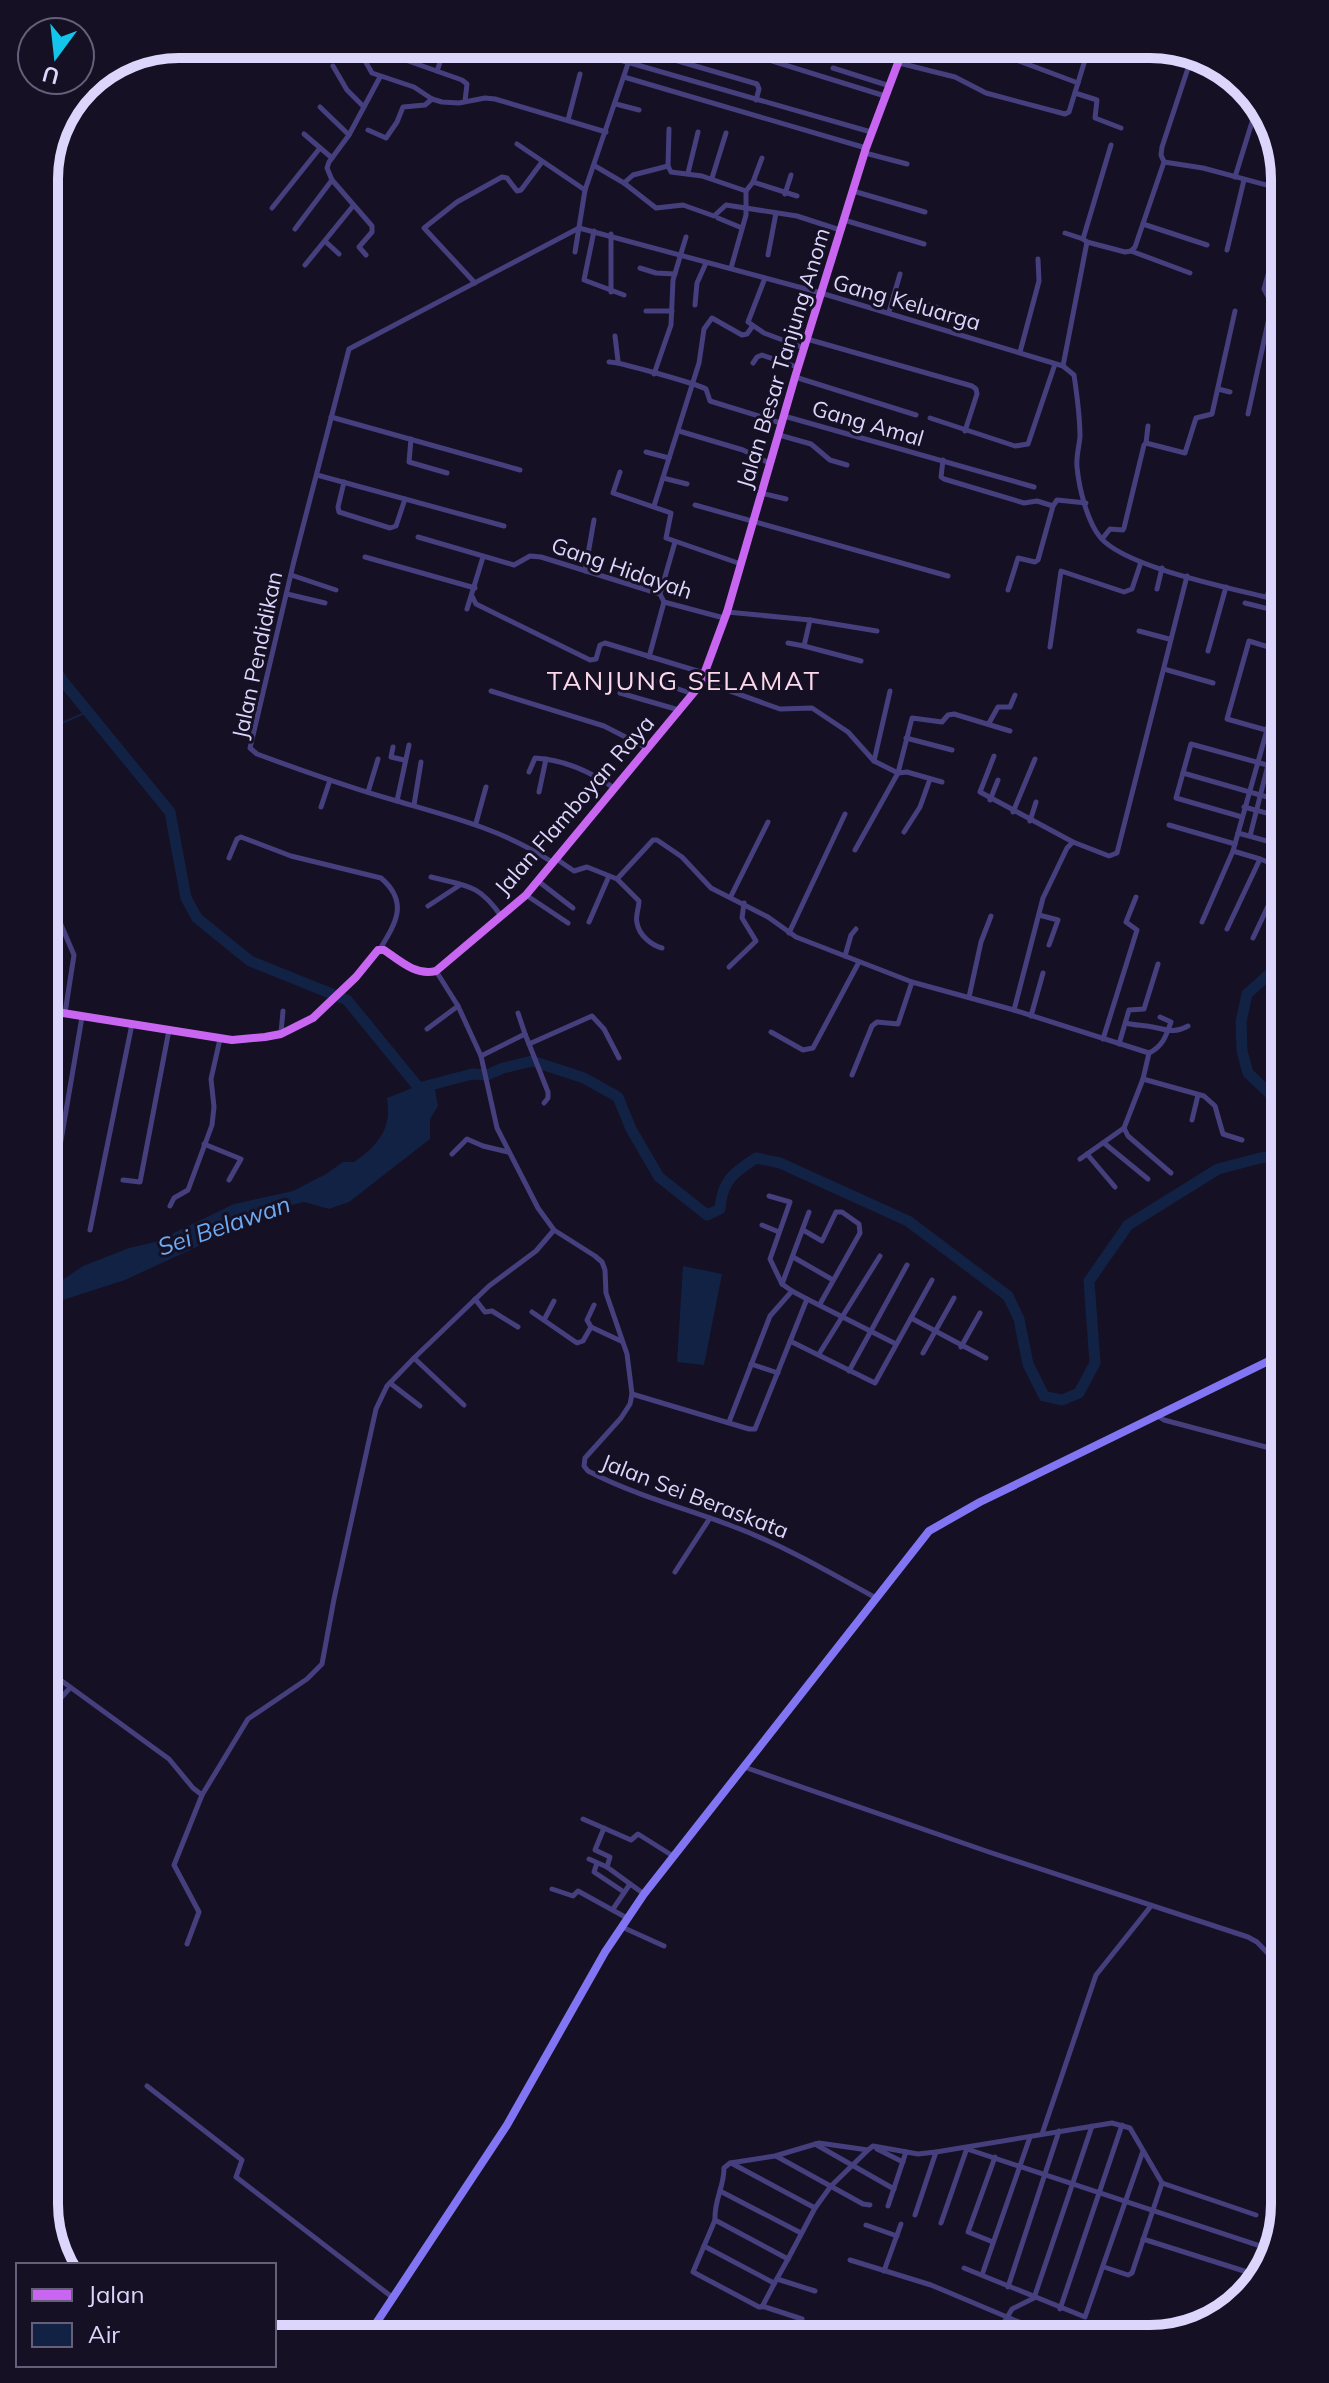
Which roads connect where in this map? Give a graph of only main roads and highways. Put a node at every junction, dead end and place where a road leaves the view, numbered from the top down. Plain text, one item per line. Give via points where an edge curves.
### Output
1 (901, 58) edge
2 (703, 677) joint
3 (58, 1012) edge
4 (1271, 1360) edge
5 (373, 2325) edge

1 - 2 main road, Jalan Besar Tanjung Anom via 841,225
2 - 3 main road, Jalan Flamboyan Raya via 526,895 436,971 413,969 380,949 313,1018 281,1034 246,1040
4 - 5 main road via 925,1535 743,1767 637,1889 507,2125 387,2294

